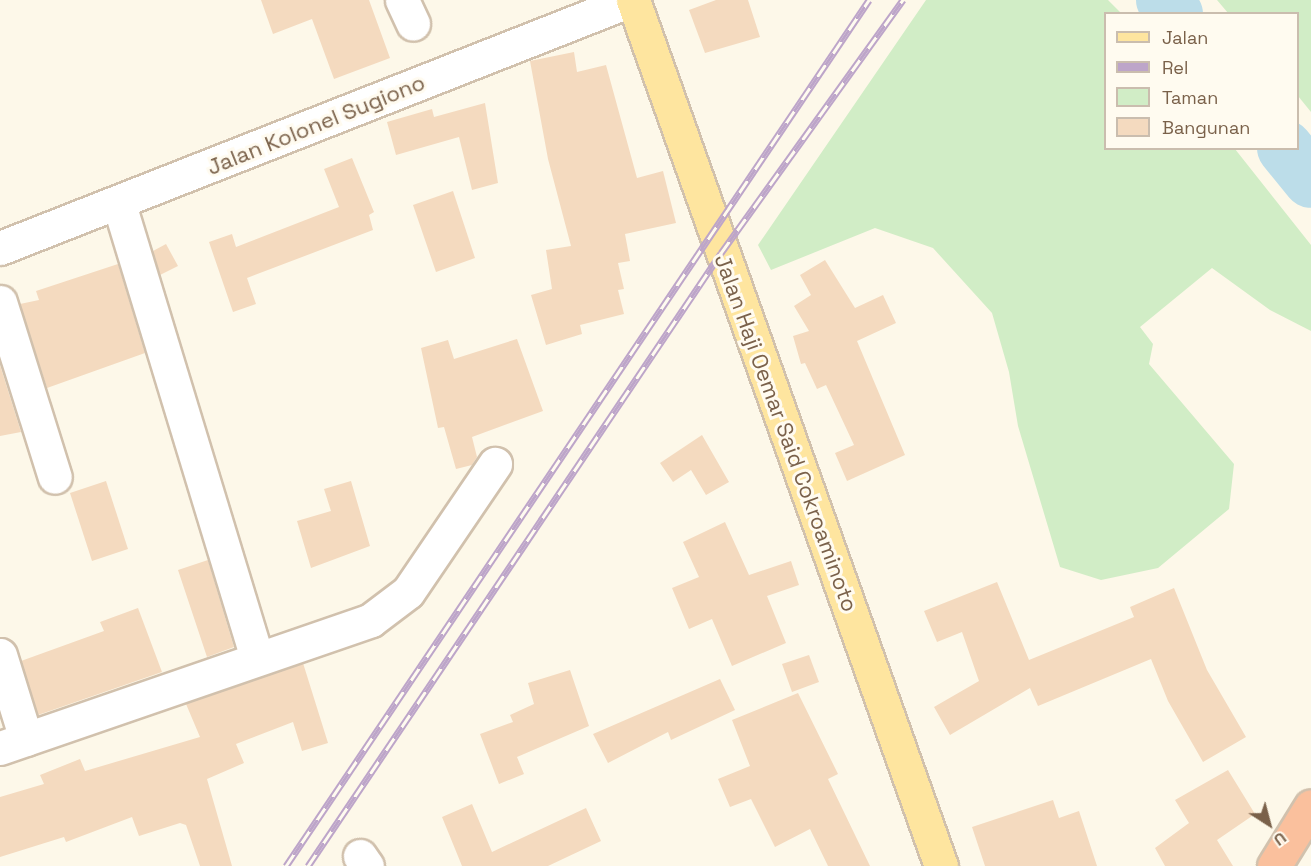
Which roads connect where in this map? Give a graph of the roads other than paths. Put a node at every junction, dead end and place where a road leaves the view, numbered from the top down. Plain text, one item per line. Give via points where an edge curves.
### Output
1 (632, 0) edge
2 (119, 204) junction
3 (0, 248) edge
4 (0, 302) edge
5 (495, 464) dead end
6 (55, 477) dead end
7 (0, 655) edge
8 (257, 658) junction
9 (13, 743) edge
10 (1311, 807) edge
11 (941, 866) edge
12 (1274, 866) edge

1 - 2 street, Jalan Kolonel Sugiono
1 - 11 main road, Jalan Haji Oemar Said Cokroaminoto
2 - 3 street, Jalan Kolonel Sugiono
2 - 8 street
4 - 6 street
5 - 8 street via 408,592 391,608 345,630
7 - 9 street
8 - 9 street
10 - 12 highway

